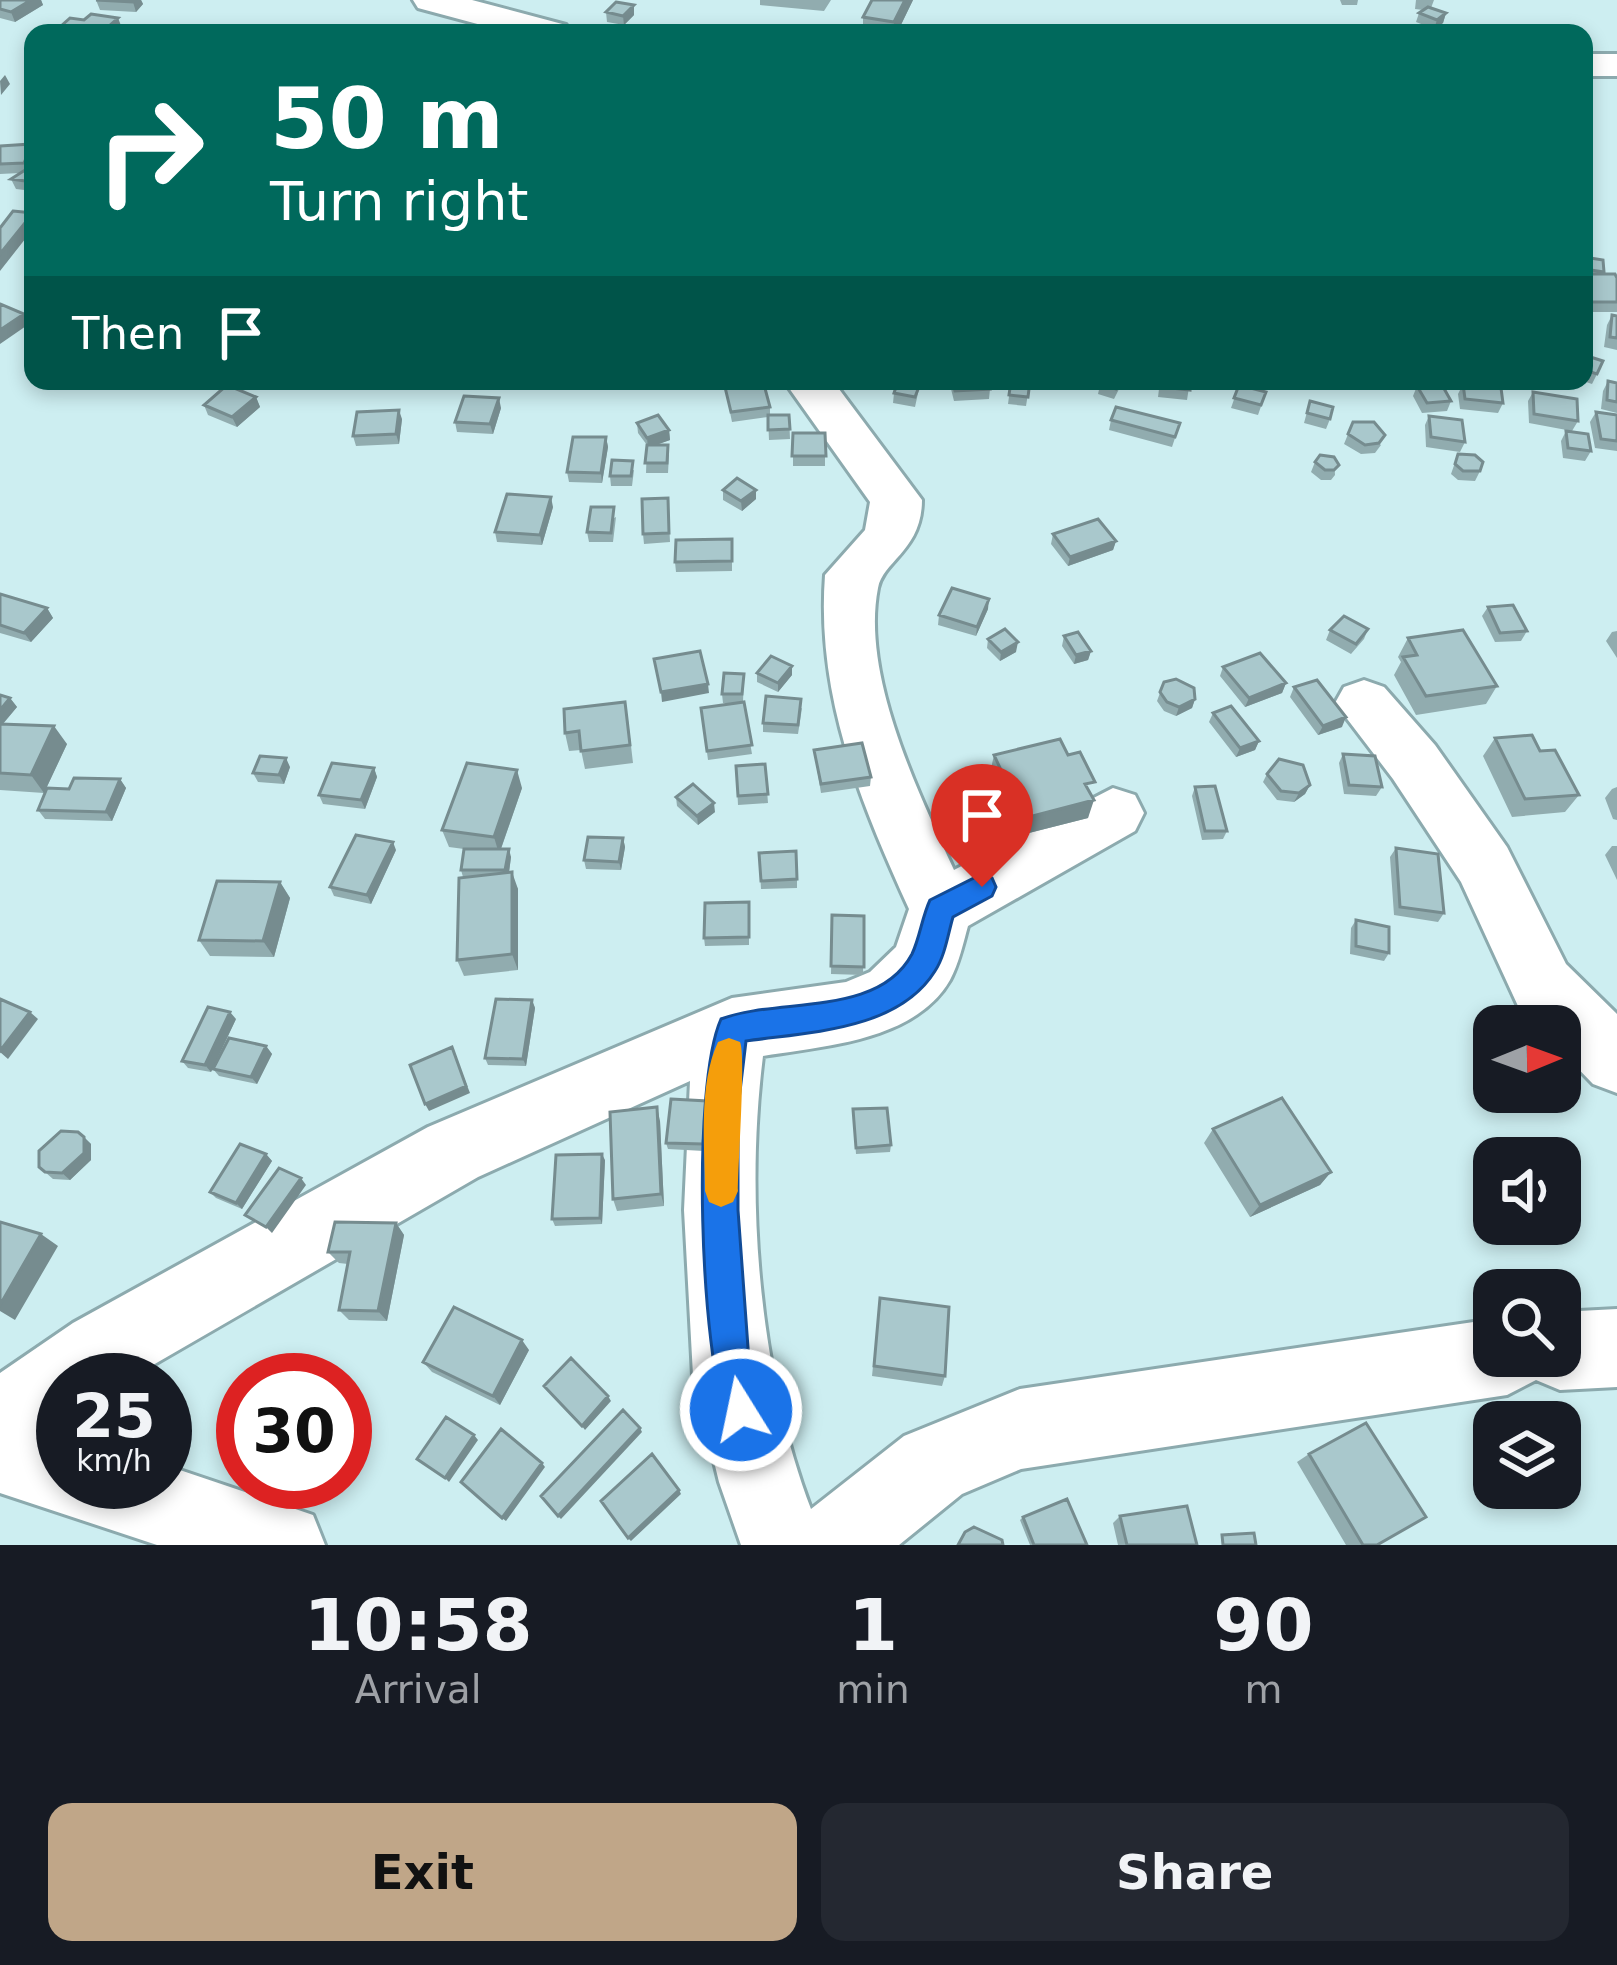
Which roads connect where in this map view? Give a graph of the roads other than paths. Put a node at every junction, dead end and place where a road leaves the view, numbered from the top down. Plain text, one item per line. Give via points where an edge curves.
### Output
1 (431, 0) edge
2 (520, 24) edge
3 (815, 390) edge
4 (1364, 703) dead end
5 (1113, 813) dead end
6 (940, 909) junction
7 (732, 1029) junction
8 (1617, 1060) edge
9 (1617, 1348) edge
10 (1581, 1351) edge
11 (1473, 1361) edge
12 (0, 1426) edge
13 (0, 1452) edge
14 (36, 1464) edge
15 (174, 1509) edge
16 (283, 1545) edge
17 (783, 1545) edge
18 (832, 1545) edge

1 - 2 street
3 - 6 street via 896,500 898,518 880,550 852,574 847,611 859,697 895,811
4 - 8 street via 1485,866 1542,985
5 - 6 street
6 - 7 street via 924,964 894,993 849,1012
7 - 12 street via 453,1152 101,1351
7 - 17 street via 721,1210 732,1375
9 - 10 street
11 - 18 street via 1020,1429 933,1465
13 - 14 street
15 - 16 street

